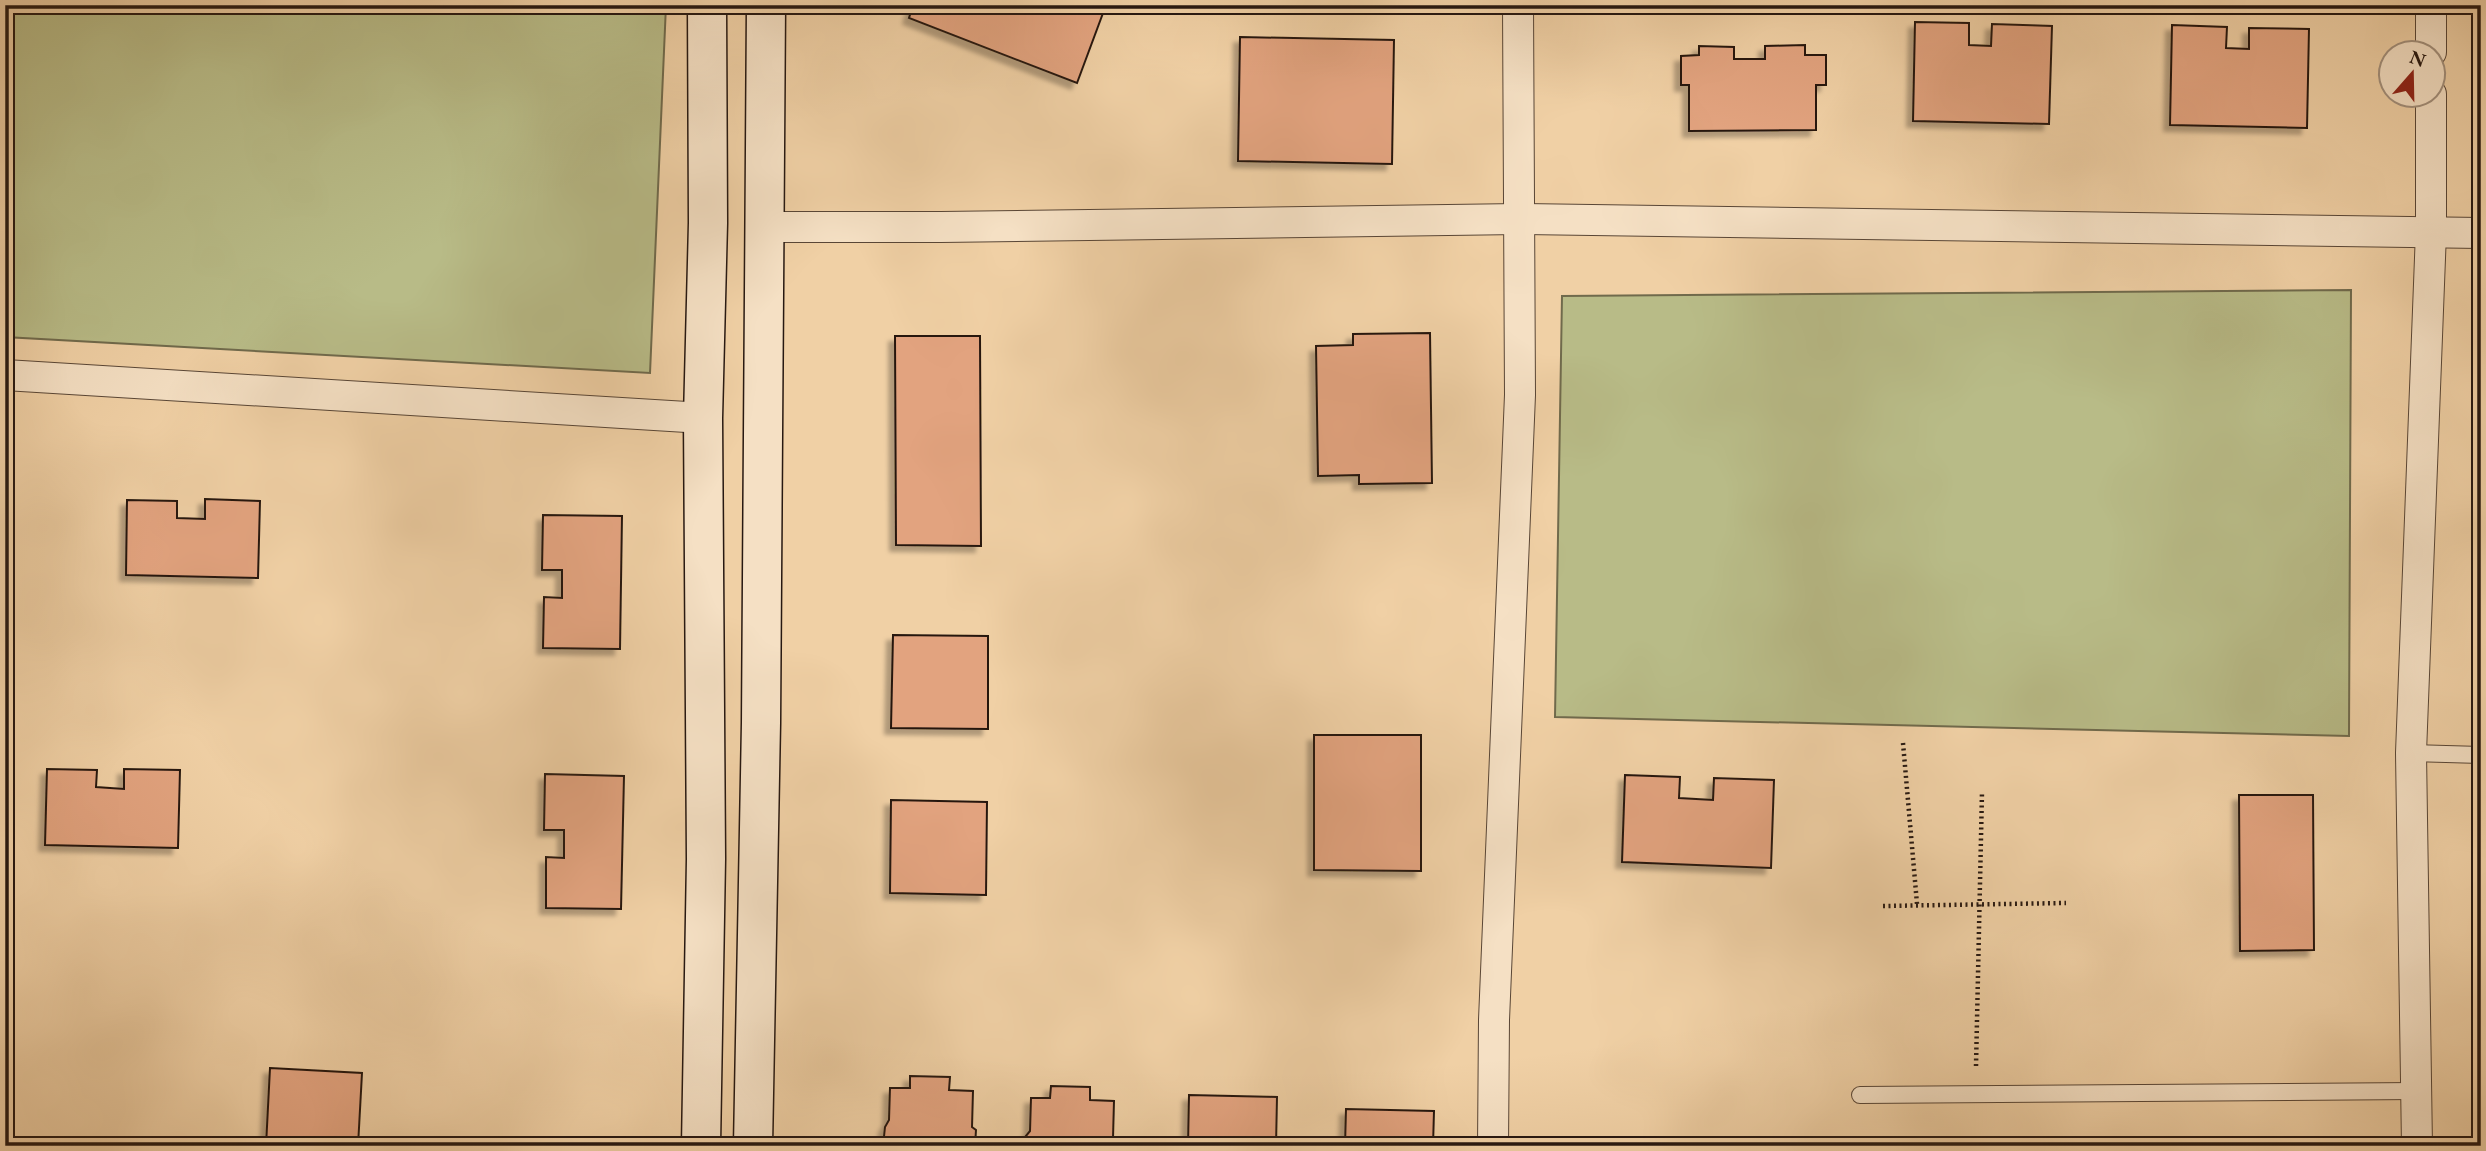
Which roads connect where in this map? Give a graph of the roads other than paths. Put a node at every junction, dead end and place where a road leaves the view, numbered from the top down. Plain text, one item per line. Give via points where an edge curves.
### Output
1 (708, 5) edge
2 (766, 5) edge
3 (1518, 5) edge
4 (2431, 5) edge
5 (2431, 38) edge
6 (2431, 108) edge
7 (1519, 219) junction
8 (763, 227) junction
9 (2431, 232) junction
10 (2481, 233) edge
11 (5, 375) edge
12 (703, 418) junction
13 (2411, 753) junction
14 (2481, 755) edge
15 (2416, 1091) junction
16 (1860, 1095) dead end
17 (701, 1146) edge
18 (754, 1146) edge
19 (1493, 1146) edge
20 (2417, 1146) edge

1 - 12 main road
2 - 8 main road
3 - 7 street
4 - 5 street
6 - 9 street
7 - 8 street
7 - 9 street
7 - 19 street via 1520,395 1494,1020
8 - 18 main road
9 - 10 street
9 - 13 street
11 - 12 street
12 - 17 main road via 706,859
13 - 14 lane
13 - 15 street
15 - 16 lane
15 - 20 street

